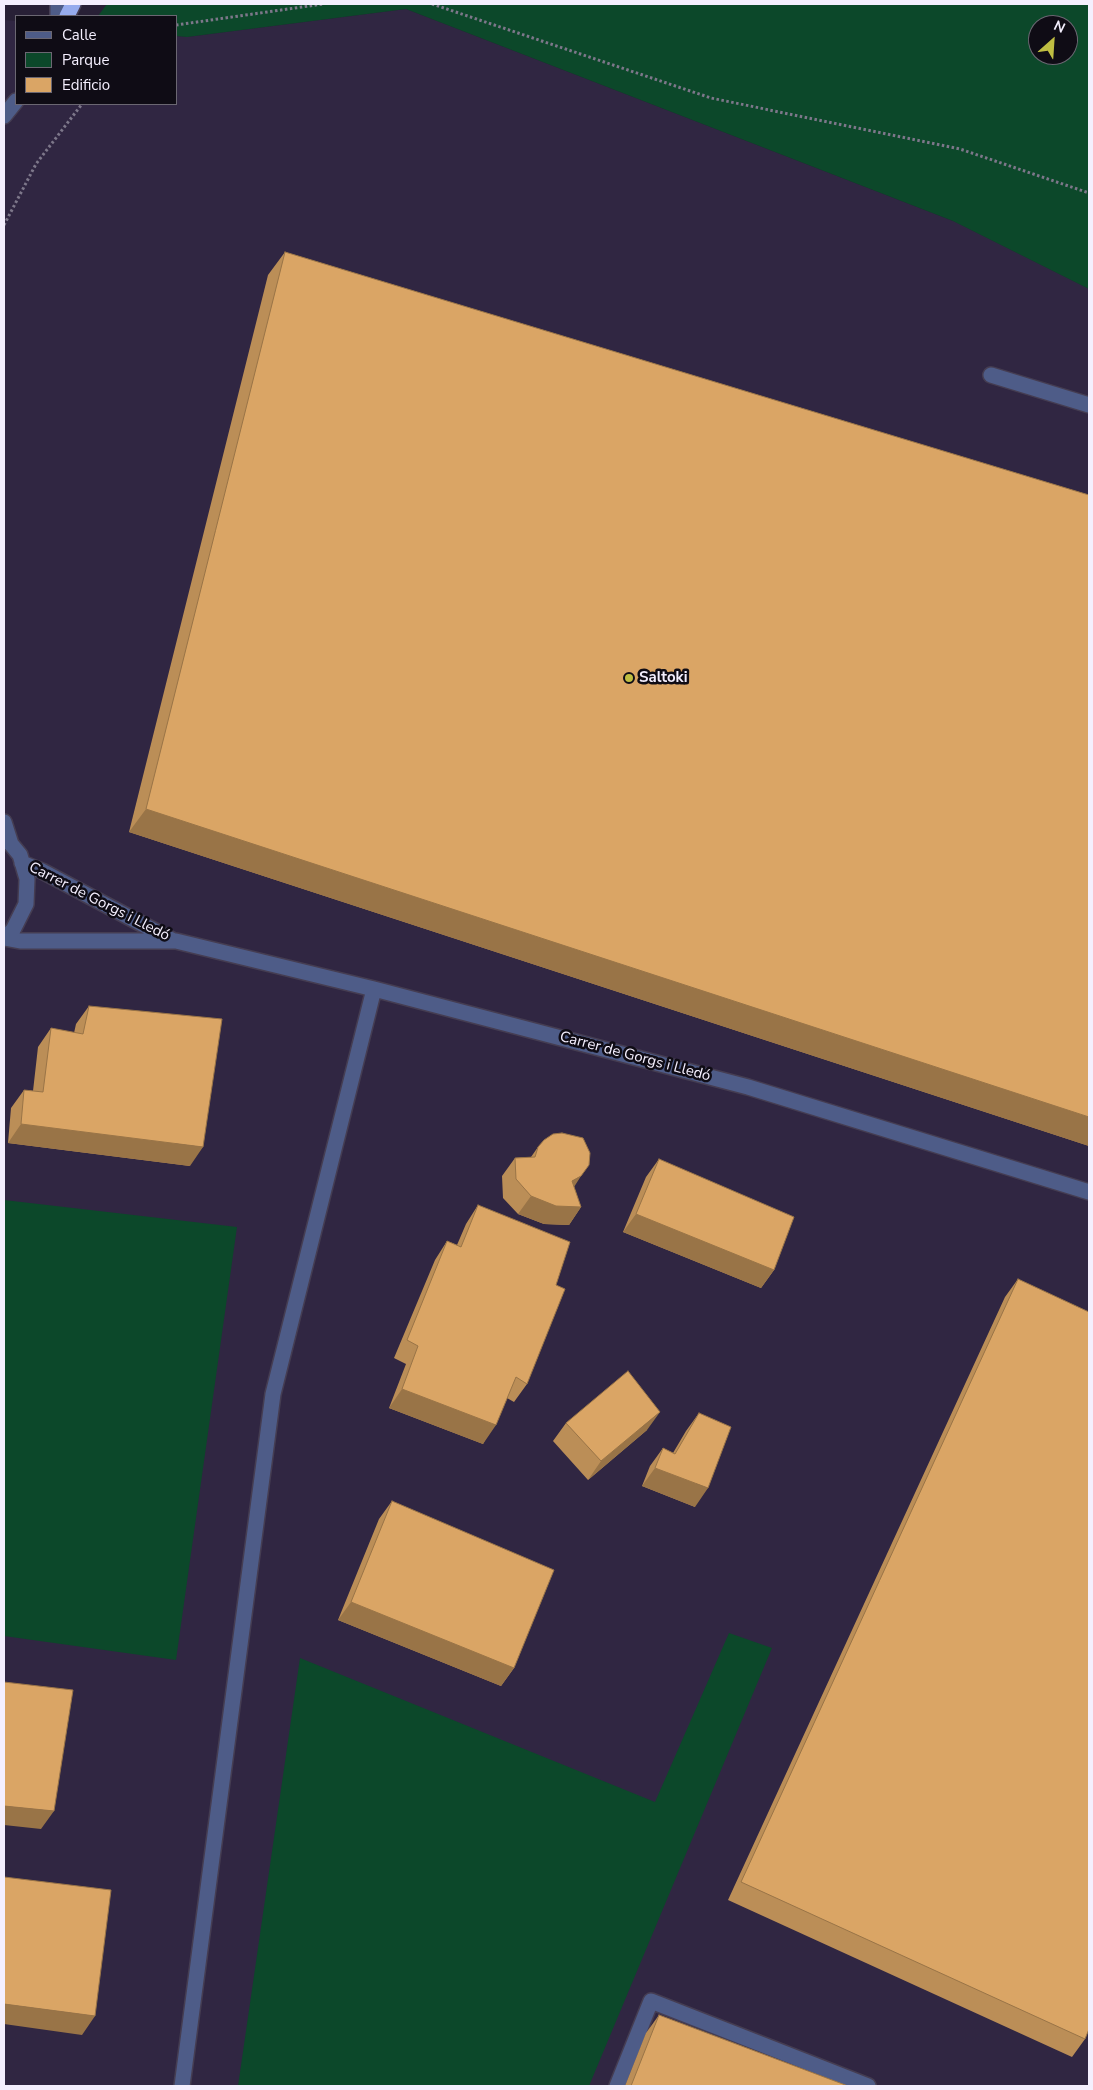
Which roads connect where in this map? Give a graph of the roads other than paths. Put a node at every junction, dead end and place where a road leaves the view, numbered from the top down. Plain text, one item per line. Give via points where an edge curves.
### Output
1 (15, 102) edge
2 (4, 116) edge
3 (991, 375) dead end
4 (1089, 405) edge
5 (4, 822) edge
6 (7, 841) edge
7 (22, 863) junction
8 (4, 938) edge
9 (176, 941) junction
10 (374, 989) junction
11 (1089, 1192) edge
12 (182, 2086) edge
13 (617, 2086) edge
14 (868, 2086) edge

1 - 2 street
3 - 4 street
5 - 6 street
6 - 7 street via 20,855
7 - 8 street via 27,879 26,904 13,930
7 - 9 street, Carrer de Gorgs i Lledó
8 - 9 street, Carrer de Gorgs i Lledó via 20,941
9 - 10 street, Carrer de Gorgs i Lledó
10 - 11 street, Carrer de Gorgs i Lledó via 748,1087
10 - 12 street via 273,1394
13 - 14 street via 651,2001

